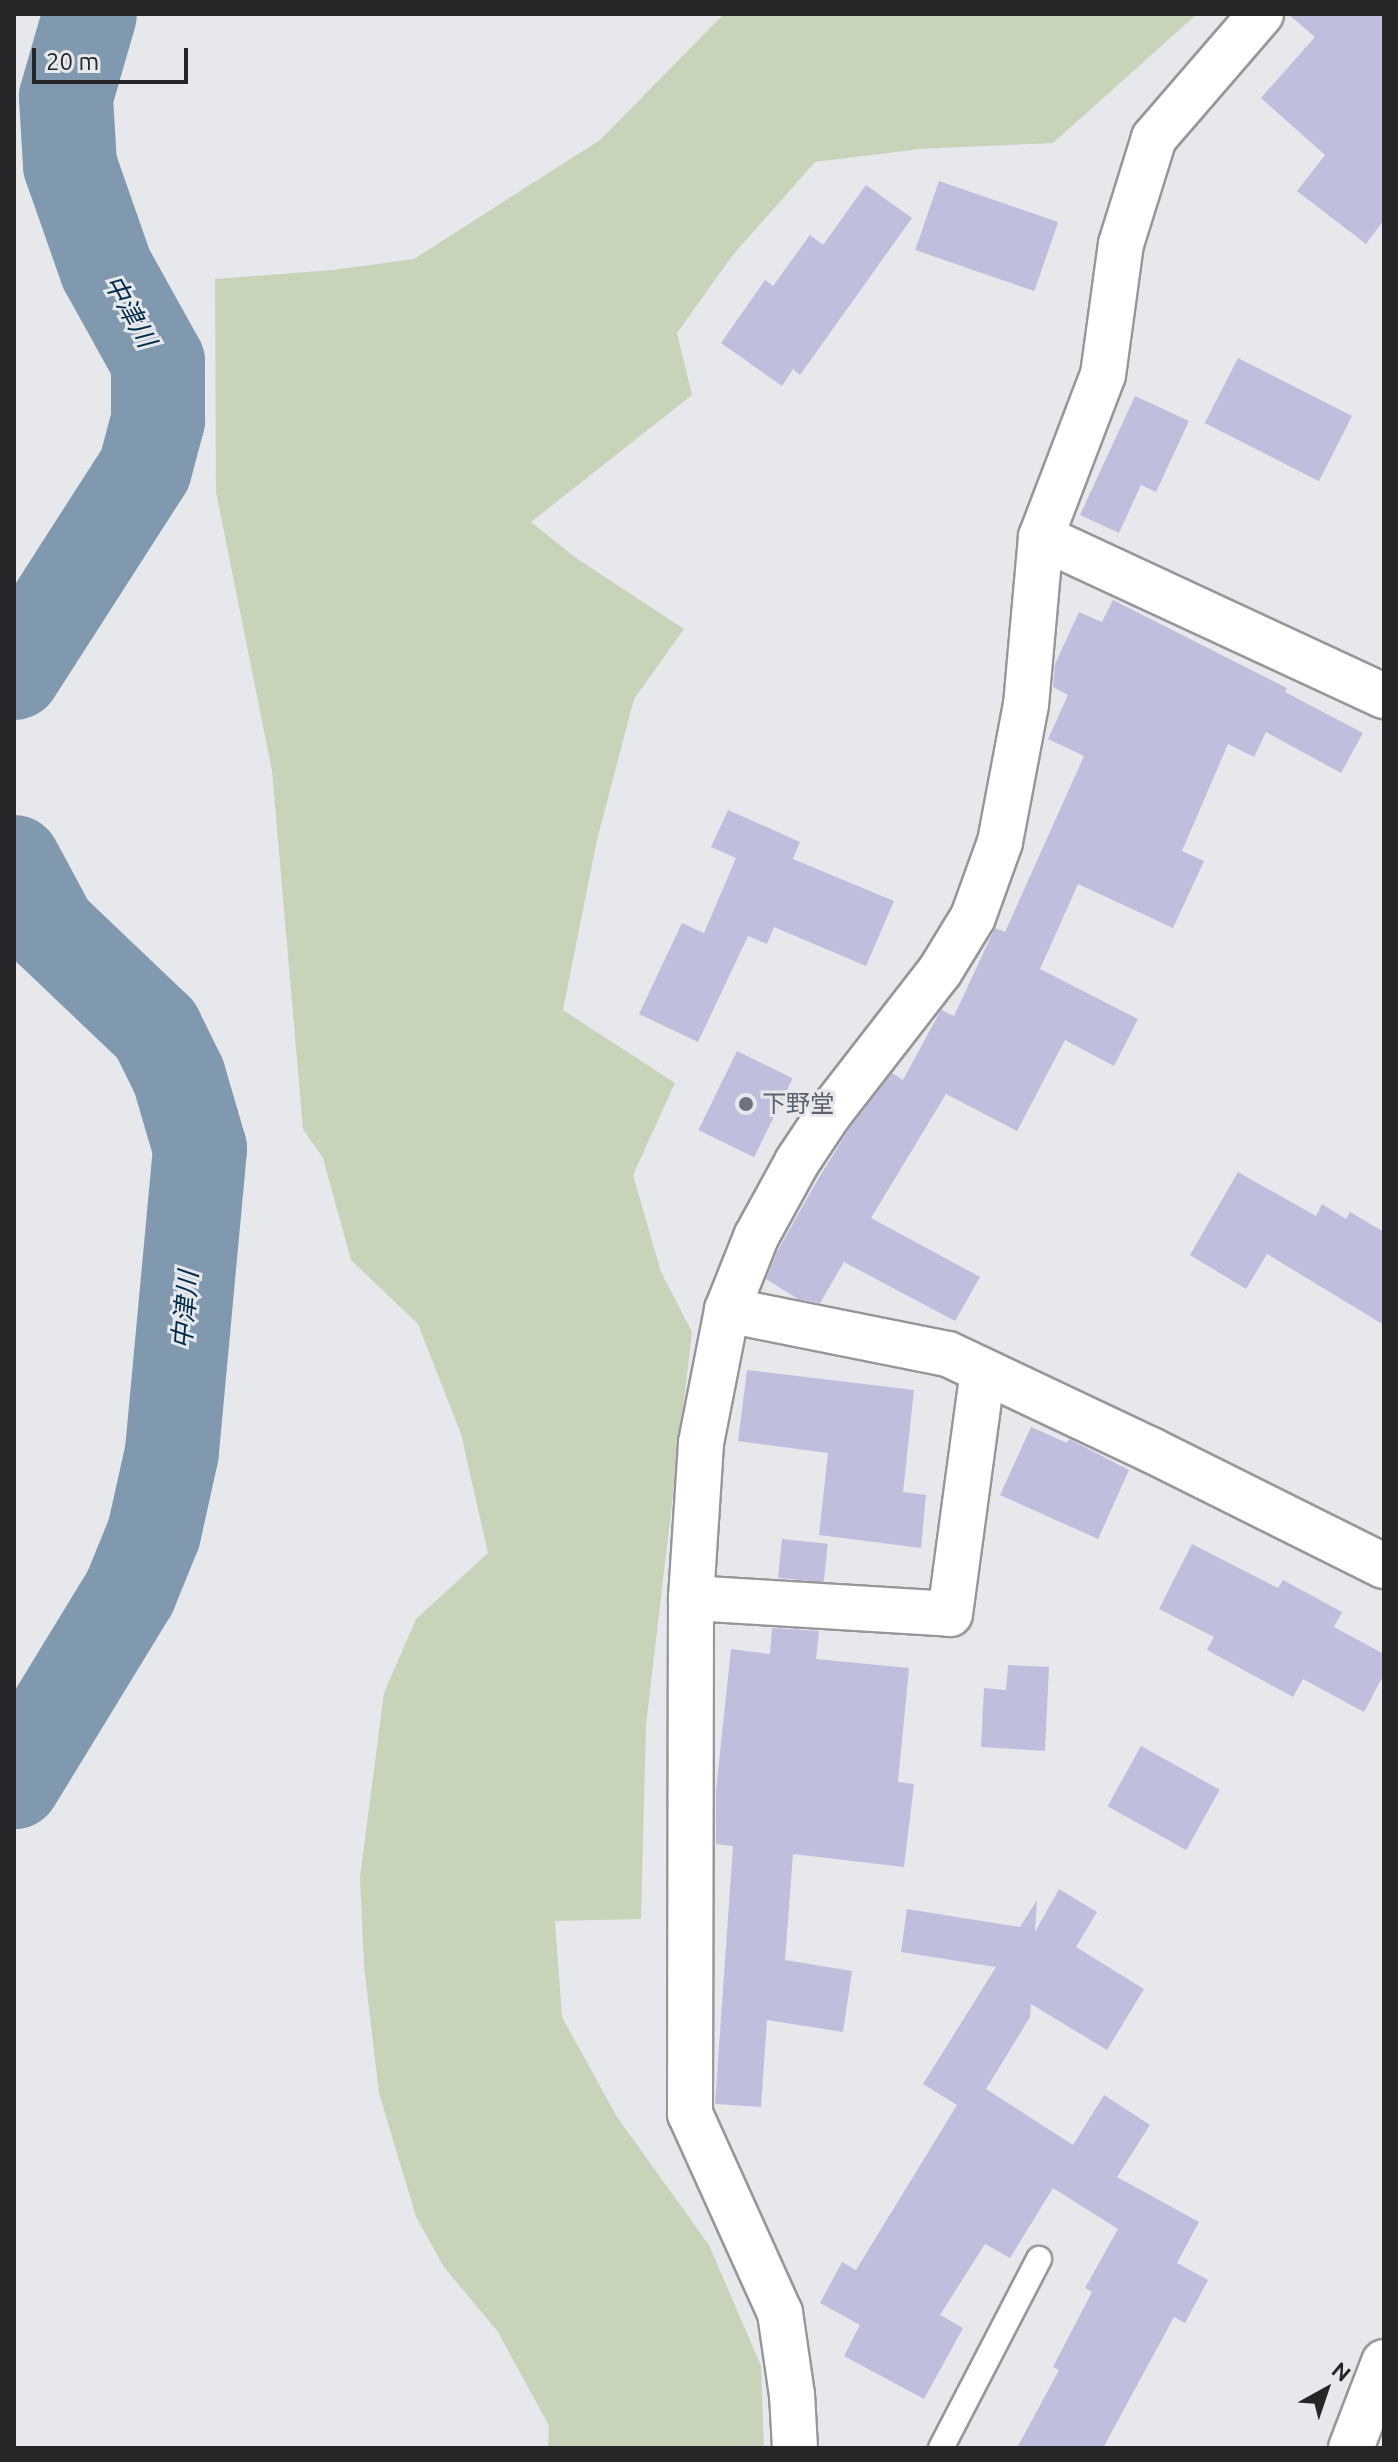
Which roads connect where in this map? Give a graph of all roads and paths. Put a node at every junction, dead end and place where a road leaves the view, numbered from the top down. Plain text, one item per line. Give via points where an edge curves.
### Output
1 (1261, 14) edge
2 (1041, 537) junction
3 (1384, 696) edge
4 (727, 1310) junction
5 (983, 1371) junction
6 (1384, 1566) edge
7 (691, 1598) junction
8 (1039, 2259) dead end
9 (1384, 2362) edge
10 (804, 2445) edge
11 (941, 2448) edge
12 (1351, 2448) edge

1 - 2 street via 1154,138 1121,244 1103,375
2 - 3 street
2 - 4 street via 1026,705 1000,842 973,917 940,971 797,1162 756,1237
4 - 5 street via 948,1354
4 - 7 street via 701,1443
5 - 6 street
5 - 7 street via 950,1614
7 - 10 street via 690,2114 780,2313
8 - 11 lane
9 - 12 street

